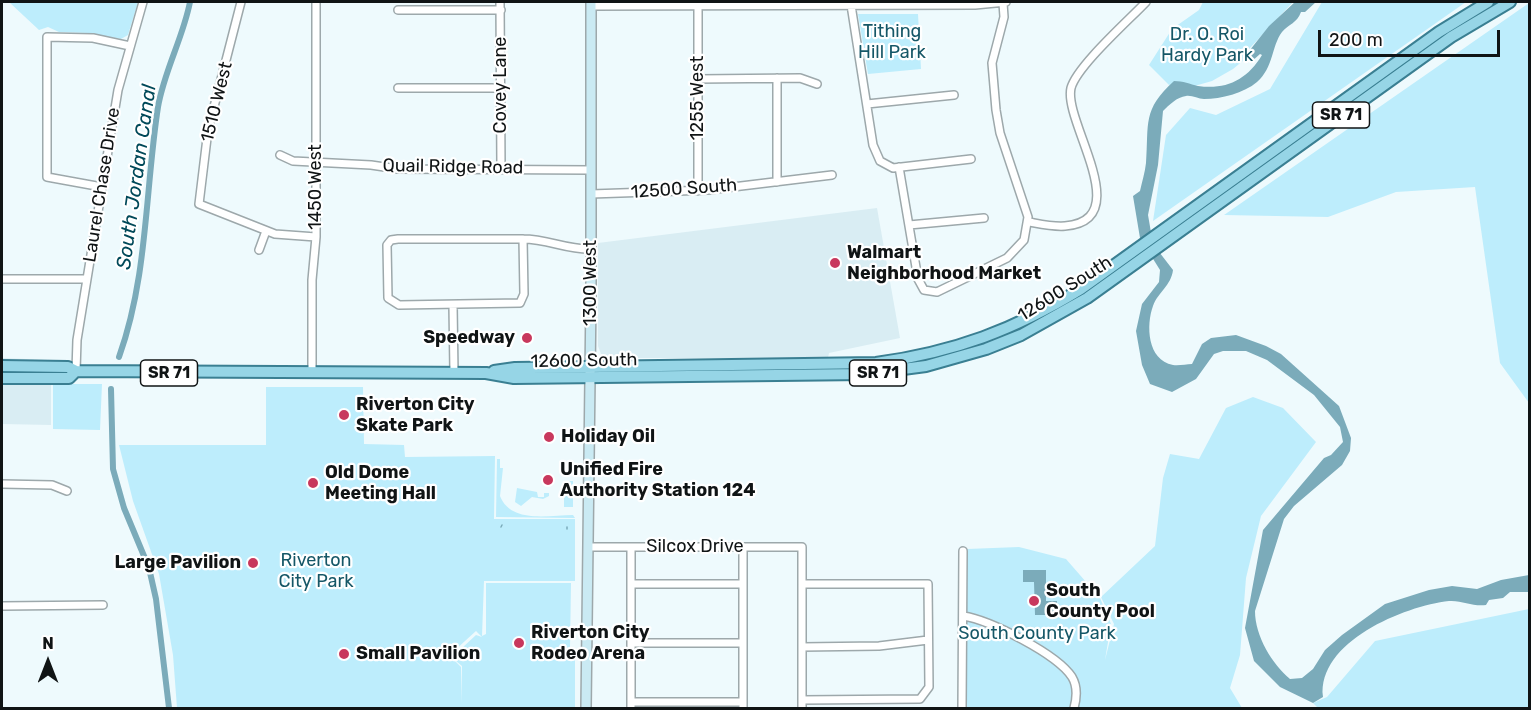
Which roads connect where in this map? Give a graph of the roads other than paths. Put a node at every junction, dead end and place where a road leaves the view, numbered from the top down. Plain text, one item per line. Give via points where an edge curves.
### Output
1 (143, 2) edge
2 (242, 2) edge
3 (316, 2) edge
4 (1004, 2) edge
5 (1146, 2) edge
6 (1488, 2) edge
7 (1510, 2) edge
8 (883, 3) edge
9 (591, 4) edge
10 (851, 5) junction
11 (501, 6) edge
12 (698, 6) junction
13 (398, 10) dead end
14 (130, 46) junction
15 (698, 78) junction
16 (777, 78) junction
17 (817, 84) dead end
18 (398, 88) dead end
19 (501, 88) junction
20 (954, 95) dead end
21 (867, 104) junction
22 (280, 155) dead end
23 (971, 159) dead end
24 (316, 162) junction
25 (899, 168) junction
26 (501, 169) junction
27 (591, 170) junction
28 (832, 175) dead end
29 (777, 182) junction
30 (102, 186) junction
31 (698, 191) junction
32 (591, 194) junction
33 (984, 218) dead end
34 (1029, 222) junction
35 (909, 225) junction
36 (1173, 230) junction
37 (266, 231) junction
38 (316, 237) junction
39 (523, 239) junction
40 (591, 249) junction
41 (259, 250) dead end
42 (2, 279) edge
43 (86, 279) junction
44 (453, 305) junction
45 (2, 366) edge
46 (76, 371) junction
47 (590, 372) junction
48 (312, 373) junction
49 (454, 373) junction
50 (2, 378) edge
51 (2, 484) edge
52 (67, 491) dead end
53 (588, 547) junction
54 (631, 547) junction
55 (743, 547) junction
56 (963, 552) dead end
57 (631, 584) junction
58 (743, 584) junction
59 (802, 584) junction
60 (103, 605) dead end
61 (2, 606) edge
62 (963, 616) junction
63 (928, 640) junction
64 (631, 643) junction
65 (743, 643) junction
66 (802, 647) junction
67 (802, 700) junction
68 (631, 705) edge
69 (743, 705) edge
70 (586, 708) edge
71 (802, 708) edge
72 (962, 708) edge
73 (1074, 708) edge

1 - 14 street, Laurel Chase Drive
2 - 37 street, 1510 West via 208,130 199,204
3 - 24 street, 1450 West
4 - 8 street
4 - 34 street via 992,63 996,110
5 - 34 street via 1080,71 1071,89 1072,110 1097,183 1095,205 1075,224
6 - 36 main road, 12600 South / SR 71 via 1439,32
7 - 36 main road, 12600 South / SR 71 via 1451,37
8 - 10 street
9 - 12 street
9 - 27 street, 1300 West
10 - 12 street
10 - 21 street
11 - 13 street
11 - 19 street, Covey Lane
12 - 15 street, 1255 West
14 - 30 street, Laurel Chase Drive via 118,90
14 - 30 street via 84,37 47,37 47,177
15 - 16 street
15 - 31 street, 1255 West
16 - 17 street via 800,78
16 - 29 street
18 - 19 street
19 - 26 street, Covey Lane
20 - 21 street
21 - 25 street via 875,154 884,164
22 - 24 street, Quail Ridge Road via 293,161
23 - 25 street
24 - 26 street, Quail Ridge Road via 398,169
24 - 38 street, 1450 West
25 - 35 street
26 - 27 street, Quail Ridge Road
27 - 32 street, 1300 West
28 - 29 street, 12500 South
29 - 31 street, 12500 South
30 - 43 street, Laurel Chase Drive
31 - 32 street, 12500 South
32 - 40 street, 1300 West
33 - 35 street
34 - 35 street via 1022,244 1007,258 938,292 927,292 919,283
36 - 47 main road, 12600 South / SR 71 via 1087,298 1022,335 926,366 865,374
37 - 38 street
37 - 41 street
38 - 48 street, 1450 West
39 - 40 street via 544,239 570,249
39 - 44 street via 524,294 520,303
39 - 44 street via 389,241 387,293 391,302
40 - 47 street, 1300 West
42 - 43 street
43 - 46 street, Laurel Chase Drive
44 - 49 street
45 - 46 main road, 12600 South / SR 71 via 68,367
46 - 48 main road, 12600 South / SR 71
46 - 50 main road, 12600 South / SR 71 via 69,378
47 - 49 main road, 12600 South / SR 71 via 514,378
47 - 53 street, 1300 West
48 - 49 main road, 12600 South / SR 71
51 - 52 street via 52,485
53 - 54 street, Silcox Drive
53 - 70 street, 1300 West
54 - 55 street, Silcox Drive
54 - 57 street
55 - 58 street
55 - 59 street, Silcox Drive via 802,547
56 - 62 street
57 - 58 street
57 - 64 street
58 - 65 street
59 - 63 street via 928,584
59 - 66 street
60 - 61 street
62 - 72 street
62 - 73 street via 993,626 1061,665 1077,688
63 - 66 street via 879,646
63 - 67 street via 929,687 920,699
64 - 65 street
64 - 68 street
65 - 69 street
66 - 67 street
67 - 71 street
68 - 69 street

